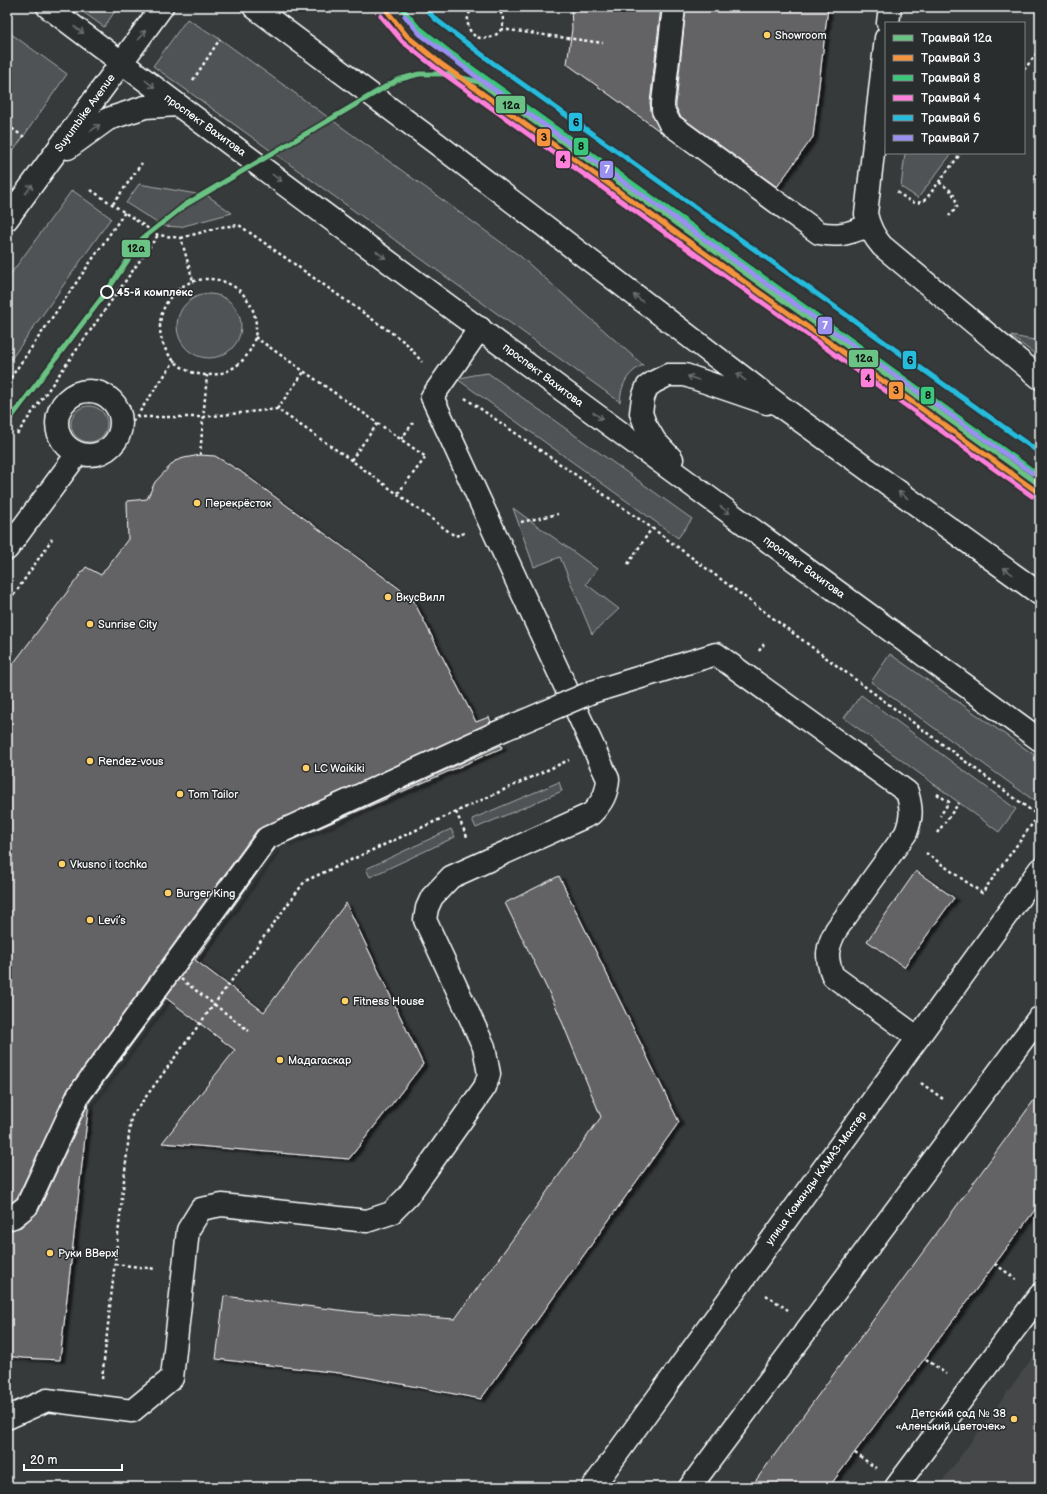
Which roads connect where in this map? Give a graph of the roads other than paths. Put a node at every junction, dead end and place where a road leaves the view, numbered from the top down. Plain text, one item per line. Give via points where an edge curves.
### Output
1 (48, 7) edge
2 (162, 7) edge
3 (254, 7) edge
4 (674, 7) edge
5 (890, 7) edge
6 (888, 22) edge
7 (885, 46) edge
8 (122, 63) junction
9 (178, 105) junction
10 (52, 159) junction
11 (7, 218) edge
12 (868, 226) junction
13 (480, 328) junction
14 (1040, 378) edge
15 (783, 408) junction
16 (78, 453) dead end
17 (461, 461) junction
18 (483, 471) dead end
19 (706, 496) junction
20 (7, 549) edge
21 (1040, 594) edge
22 (1040, 740) edge
23 (1040, 869) edge
24 (1040, 1019) edge
25 (918, 1038) junction
26 (7, 1220) edge
27 (1040, 1295) edge
28 (7, 1418) edge
29 (593, 1487) edge
30 (690, 1487) edge
31 (896, 1487) edge

1 -> 8 main road, проспект Вахитова
8 -> 2 main road, Suyumbike Avenue
15 -> 3 main road
4 - 12 main road via 663,103 663,110 670,124 820,233 836,236
5 - 6 main road
7 - 12 main road via 866,214
8 -> 9 main road, проспект Вахитова
8 - 10 main road, Suyumbike Avenue
10 -> 9 main road via 108,119 145,107
9 -> 13 main road, проспект Вахитова
11 -> 10 main road, Suyumbike Avenue
12 - 14 main road via 882,246
13 - 17 main road via 432,397
13 -> 19 main road, проспект Вахитова
15 -> 19 main road via 685,375 668,376 648,387 642,398 641,413 645,424 655,441
21 -> 15 main road
16 - 20 main road
17 - 18 main road
17 - 28 main road via 608,779 604,799 591,814 451,877 432,897 424,920 484,1047 489,1074 485,1087 407,1197 391,1213 367,1221 222,1205 202,1209 188,1230 172,1378 132,1411 47,1400
19 -> 22 main road, проспект Вахитова
23 - 25 main road, улица Команды КАМАЗ-Мастер
24 - 30 main road
25 - 26 main road, bridge via 833,976 828,965 830,942 836,930 906,833 911,806 907,792 716,654 592,692 266,838 78,1096 27,1206
25 - 29 main road, улица Команды КАМАЗ-Мастер
27 - 31 main road

